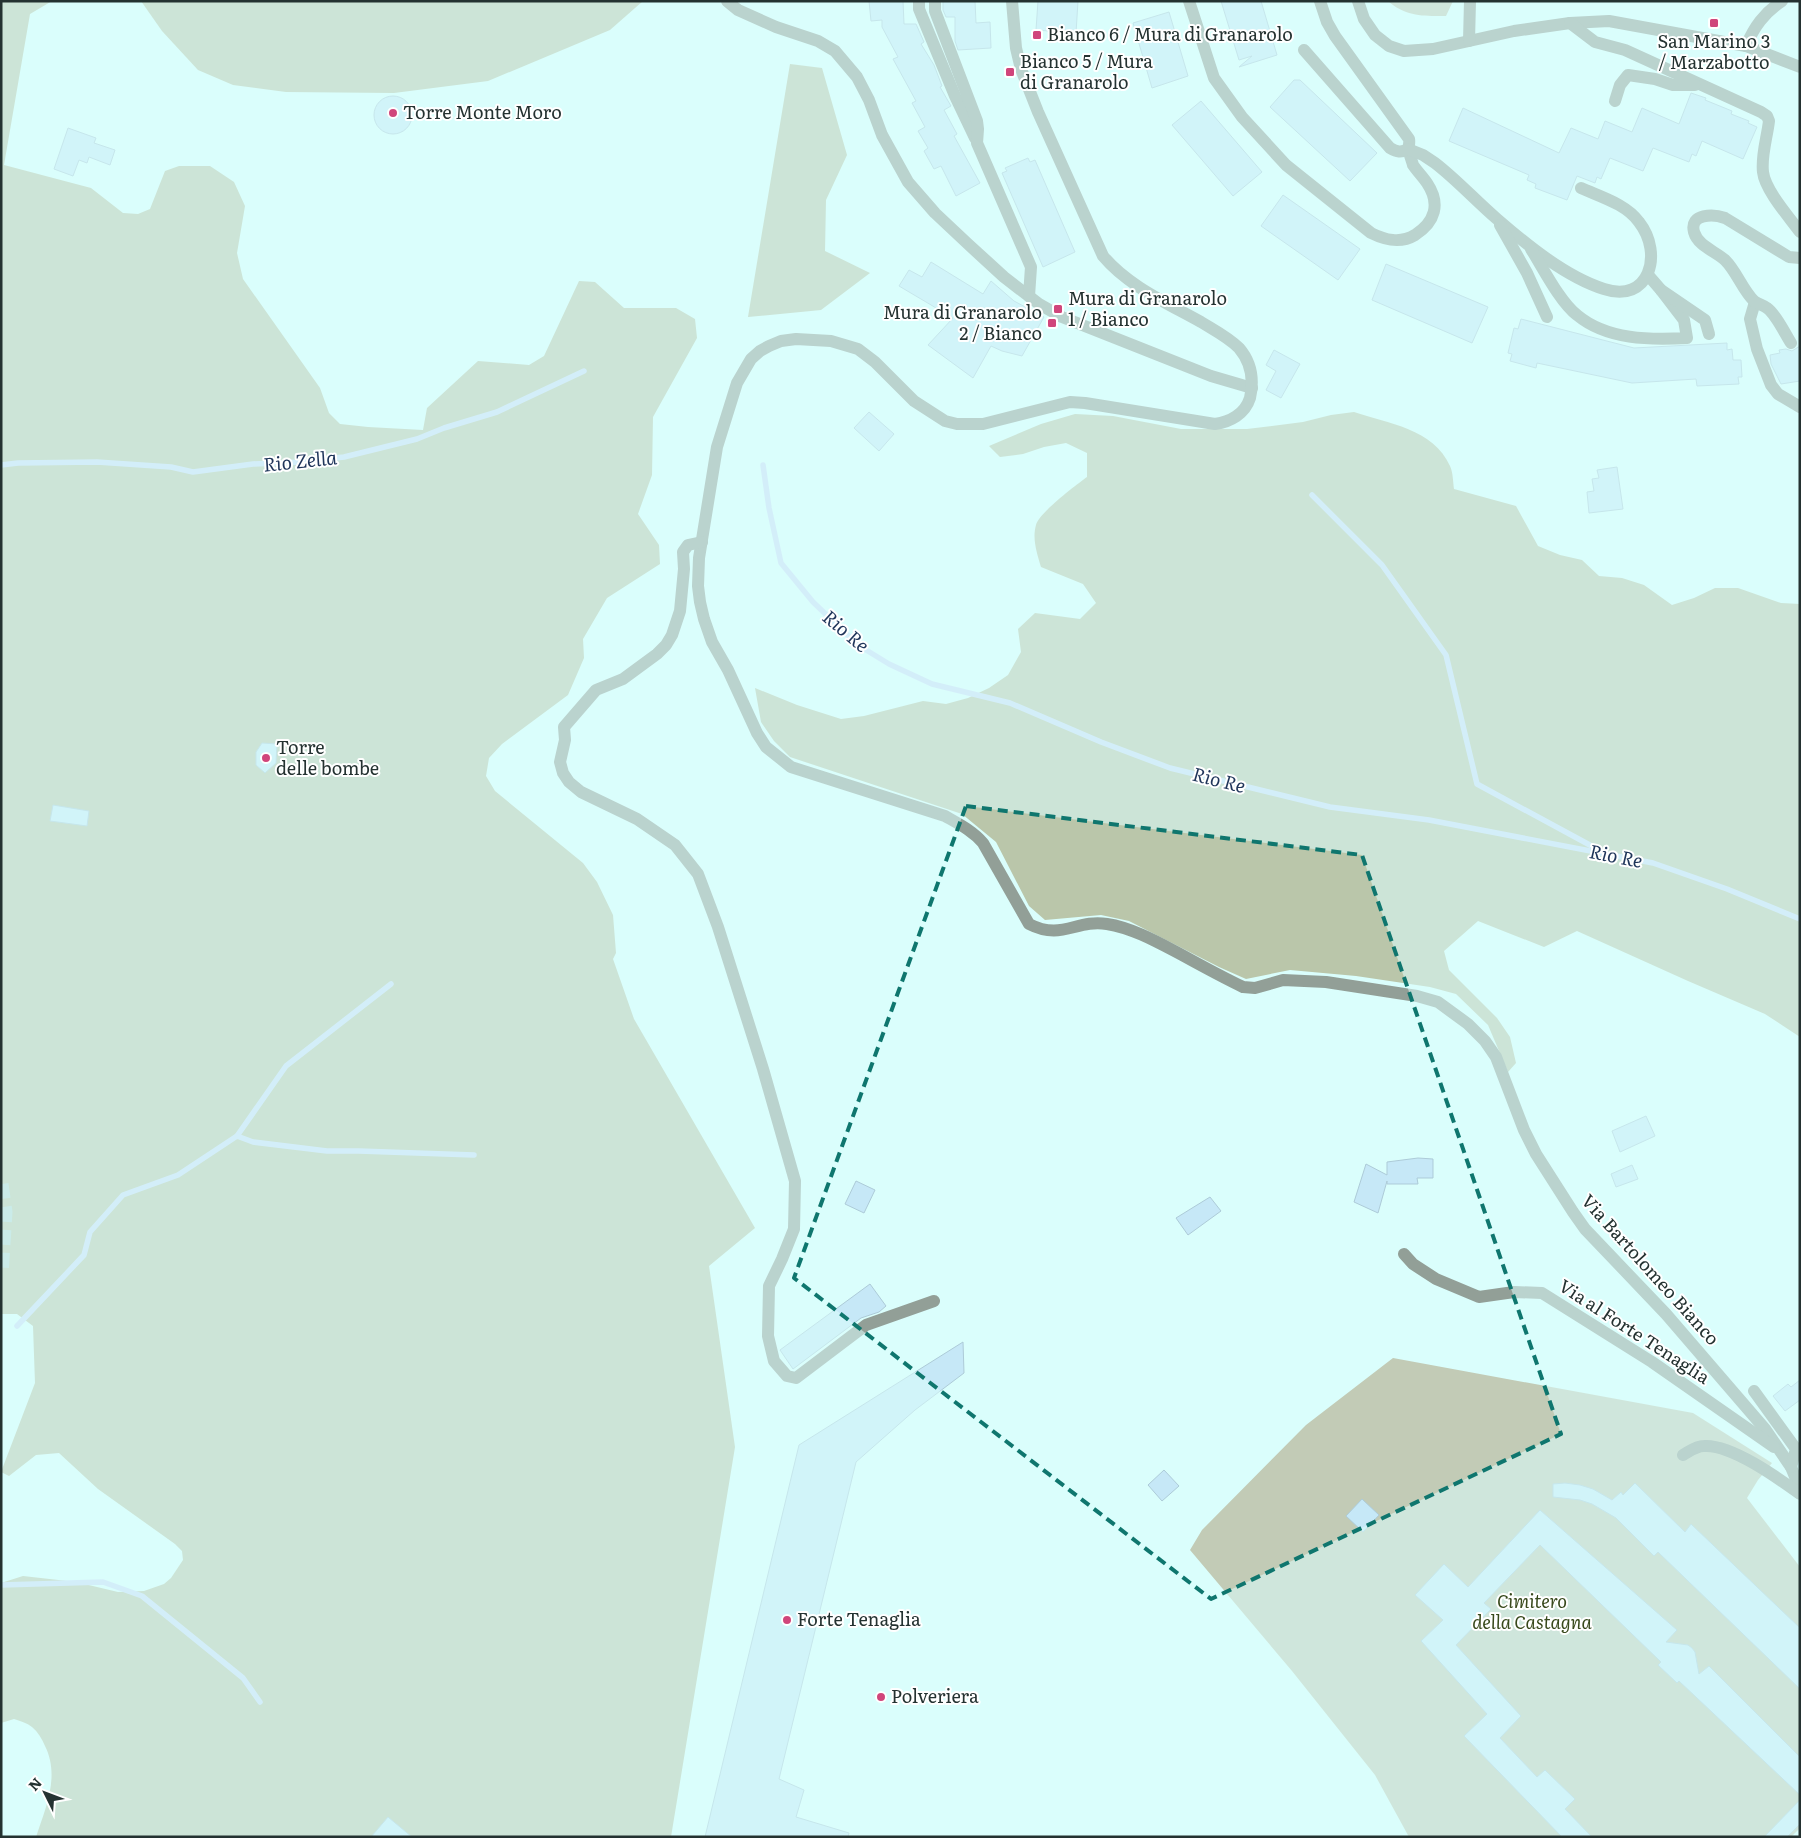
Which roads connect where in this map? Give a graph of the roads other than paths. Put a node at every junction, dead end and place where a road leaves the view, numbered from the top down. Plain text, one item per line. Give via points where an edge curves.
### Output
1 (727, 1) edge
2 (919, 1) edge
3 (935, 1) edge
4 (1012, 1) edge
5 (1189, 1) edge
6 (1320, 1) edge
7 (1358, 1) edge
8 (1470, 1) edge
9 (1782, 1) edge
10 (1570, 23) junction
11 (1469, 41) junction
12 (1746, 46) junction
13 (1304, 50) dead end
14 (1800, 67) edge
15 (1700, 85) junction
16 (1615, 101) dead end
17 (977, 143) junction
18 (1408, 149) junction
19 (1581, 188) dead end
20 (1497, 219) junction
21 (1800, 232) edge
22 (1529, 245) junction
23 (1800, 258) edge
24 (1648, 275) junction
25 (1661, 290) junction
26 (1028, 296) junction
27 (1755, 302) junction
28 (1547, 317) dead end
29 (1708, 334) dead end
30 (1791, 343) dead end
31 (1252, 388) junction
32 (1800, 406) edge
33 (702, 542) junction
34 (1404, 1254) dead end
35 (934, 1301) dead end
36 (1754, 1391) dead end
37 (1782, 1452) junction
38 (1683, 1455) dead end
39 (1791, 1467) junction
40 (1800, 1489) edge
41 (1800, 1494) edge

1 - 26 street via 738,10 818,41 835,51 857,77 882,135 908,182 935,213
2 - 17 street via 919,9
3 - 17 street via 935,11 977,121
4 - 31 street via 1021,69 1103,256 1135,285 1230,340 1247,362
5 - 18 street via 1214,78 1242,117 1286,165 1371,233 1383,239 1413,236 1426,227 1436,206 1434,196
6 - 18 street via 1335,36 1409,139
7 - 11 street via 1370,28 1382,42 1397,49 1417,51
8 - 11 street
9 - 12 street via 1763,16
10 - 11 street
10 - 12 street via 1609,21
10 - 15 street via 1595,42 1625,50
12 - 14 street
13 - 18 street via 1390,148 1403,152
15 - 16 street via 1673,85 1628,75
15 - 21 street via 1767,116 1763,174
17 - 26 street via 1031,267
18 - 20 street via 1423,155 1446,172
19 - 24 street via 1619,205 1640,222 1648,237 1652,256
20 - 22 street
20 - 28 street
22 - 24 street via 1570,273 1609,291 1624,292 1634,288
22 - 25 street via 1565,303 1576,315 1598,328 1624,336 1666,340 1687,338 1684,320
23 - 27 street via 1789,256 1725,218 1708,215 1699,219 1694,226 1697,238 1724,260
24 - 25 street
25 - 29 street via 1705,320
26 - 31 street via 1062,317 1211,376
27 - 30 street via 1769,309
27 - 32 street via 1750,319 1771,385 1778,394
31 - 33 street, Via Bartolomeo Bianco via 1242,411 1225,423 1070,402 983,424 956,424 945,421 914,401 875,362 850,345 822,340 781,341 751,359 737,383 717,448
33 - 35 street via 688,545 683,552 680,611 666,645 623,679 596,690 564,727 560,762 569,782 581,792 637,819 674,845 698,874 718,927 795,1181 794,1229 769,1286 768,1336 779,1369 796,1378 866,1325
33 - 37 street, Via Bartolomeo Bianco via 698,586 704,619 712,642 766,747 791,767 945,816 968,829 983,843 1029,924 1051,932 1097,923 1109,924 1148,937 1243,987 1255,988 1283,980 1326,982 1409,995 1438,1002 1468,1024 1496,1057 1524,1130 1576,1218 1666,1314
34 - 37 street, Via al Forte Tenaglia via 1436,1279 1479,1297 1542,1293 1652,1362
36 - 39 street via 1796,1449
37 - 39 street, Via Bartolomeo Bianco
38 - 41 street via 1703,1446 1725,1449
39 - 40 street, Via Bartolomeo Bianco

